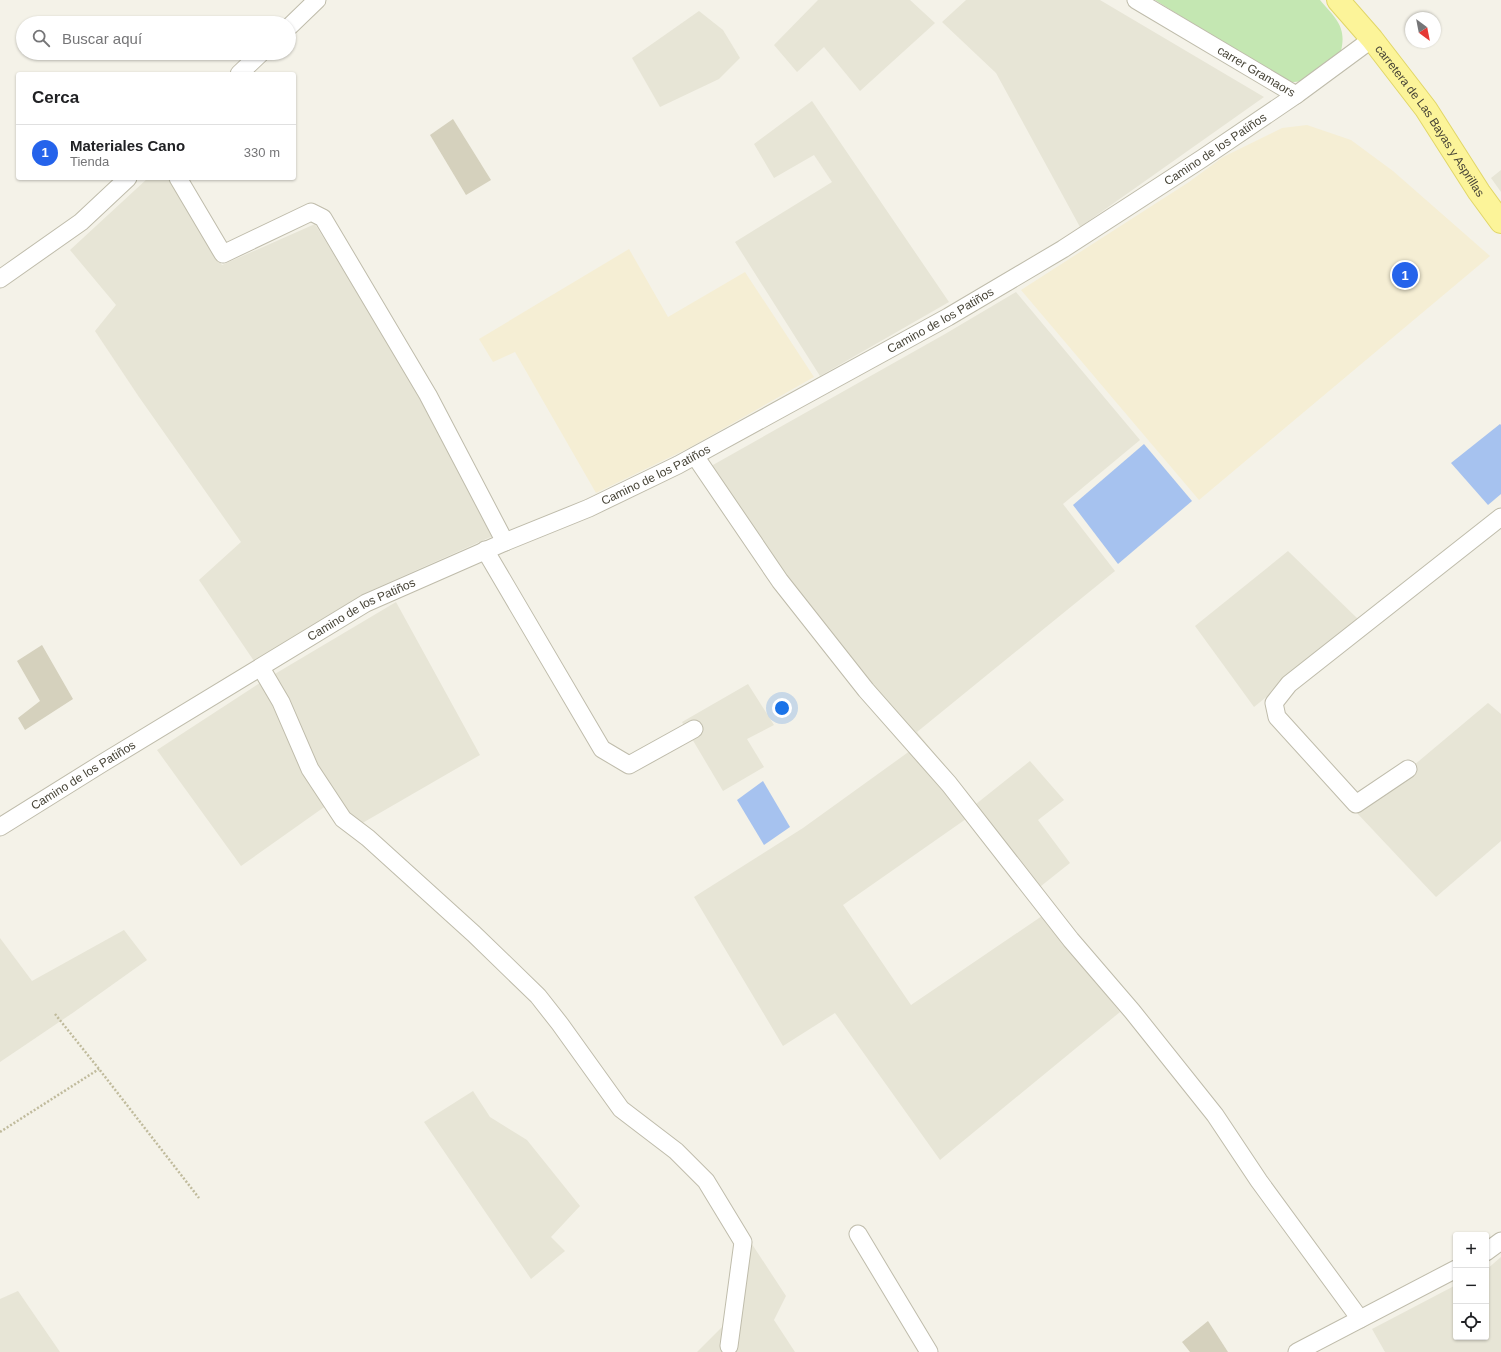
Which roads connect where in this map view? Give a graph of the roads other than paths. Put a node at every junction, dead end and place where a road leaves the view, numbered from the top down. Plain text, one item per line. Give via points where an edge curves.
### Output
1 (317, 0) edge
2 (1136, 0) edge
3 (1338, 0) edge
4 (296, 20) edge
5 (1372, 40) junction
6 (254, 60) edge
7 (241, 72) edge
8 (1296, 95) junction
9 (126, 180) edge
10 (179, 180) edge
11 (1501, 222) edge
12 (0, 279) edge
13 (696, 456) junction
14 (1501, 517) edge
15 (505, 542) junction
16 (485, 550) junction
17 (260, 668) junction
18 (694, 729) dead end
19 (1408, 769) dead end
20 (0, 827) edge
21 (858, 1234) dead end
22 (1501, 1241) edge
23 (1489, 1250) edge
24 (1453, 1271) edge
25 (1360, 1319) junction
26 (729, 1346) dead end
27 (929, 1352) edge
28 (1297, 1352) edge

1 - 4 street
2 - 8 street, carrer Gramaors
3 - 5 main road, carretera de Las Bayas y Asprillas
5 - 8 street, carrer Gramaors
5 - 11 main road, carretera de Las Bayas y Asprillas via 1426,109
6 - 7 street
8 - 13 street, Camino de los Patiños via 1049,257 948,317
9 - 12 street via 81,222
10 - 15 street via 223,254 311,212 323,218 428,395
13 - 15 street, Camino de los Patiños via 589,508
13 - 25 street via 780,581 866,690 949,784 1066,933 1215,1115
14 - 19 street via 1289,684 1274,703 1277,718 1356,804
15 - 16 street, Camino de los Patiños
16 - 17 street, Camino de los Patiños via 366,603
16 - 18 street via 602,750 629,765
17 - 20 street, Camino de los Patiños
17 - 26 street via 281,702 310,769 343,819 368,838 474,934 538,996 622,1109 676,1151 706,1181 743,1242
21 - 27 street
22 - 23 street
24 - 25 street
25 - 28 street

